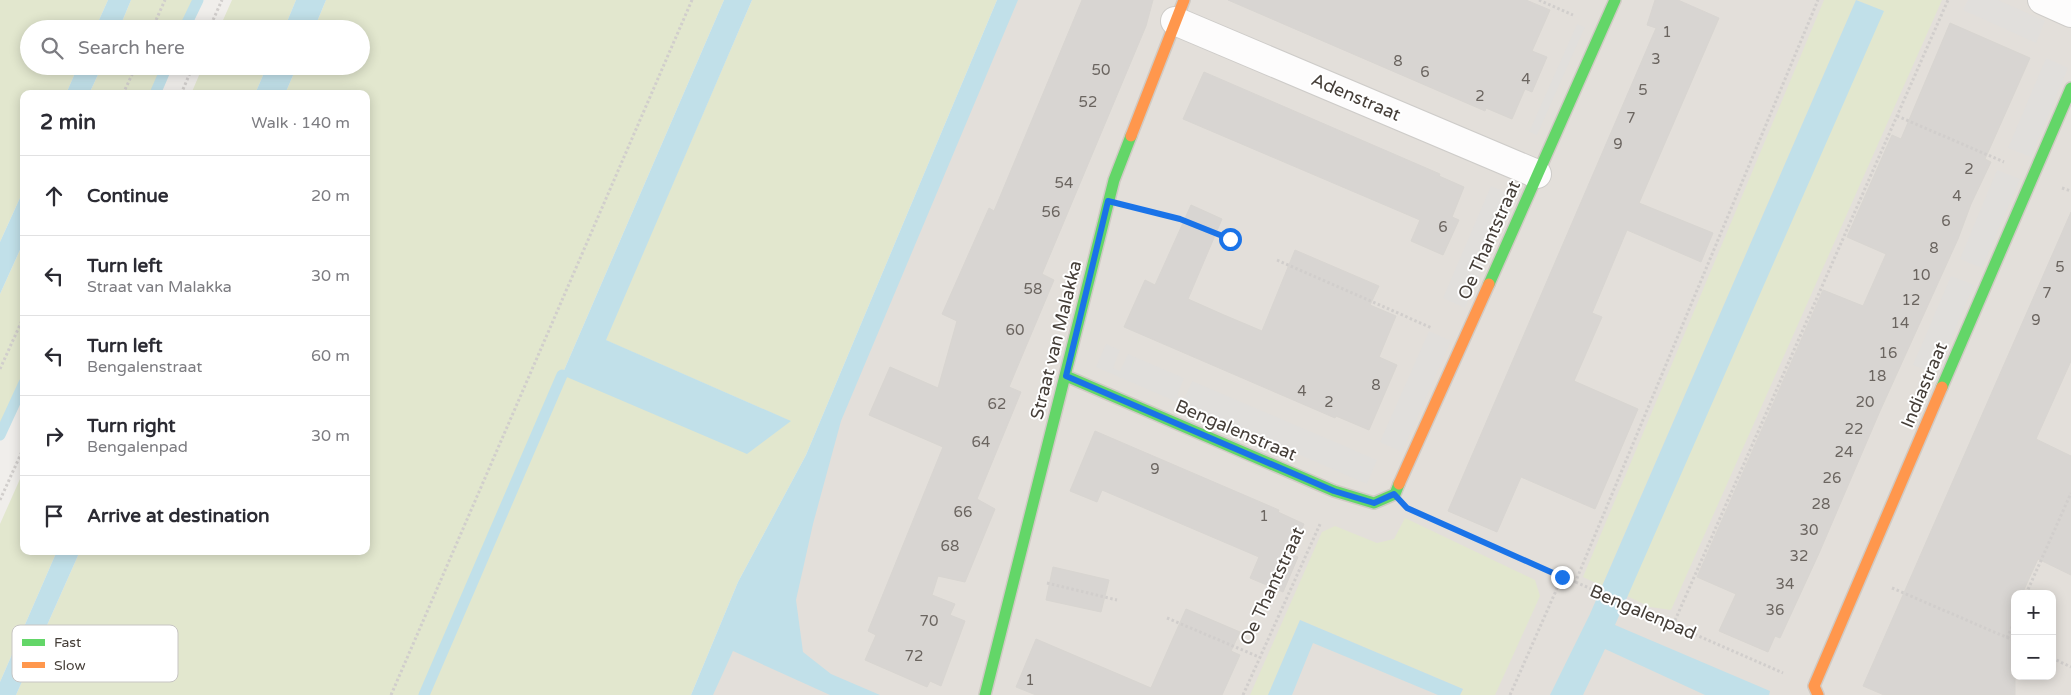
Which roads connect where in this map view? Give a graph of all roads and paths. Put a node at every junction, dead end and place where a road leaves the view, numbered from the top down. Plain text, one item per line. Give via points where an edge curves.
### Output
1 (165, 0) edge
2 (222, 0) edge
3 (692, 0) edge
4 (1615, 0) edge
5 (1818, 0) edge
6 (1948, 0) edge
7 (2042, 0) edge
8 (1179, 10) edge
9 (2071, 13) edge
10 (156, 20) edge
11 (213, 20) edge
12 (132, 75) edge
13 (189, 75) edge
14 (2071, 88) edge
15 (125, 90) edge
16 (182, 90) edge
17 (1897, 116) junction
18 (1537, 174) junction
19 (2034, 175) junction
20 (2071, 192) edge
21 (1108, 201) junction
22 (1230, 239) dead end
23 (1277, 260) dead end
24 (20, 325) edge
25 (1462, 341) junction
26 (0, 369) edge
27 (1066, 376) junction
28 (20, 456) edge
29 (1334, 491) junction
30 (2071, 493) edge
31 (1394, 494) junction
32 (0, 500) edge
33 (1015, 575) junction
34 (1862, 575) junction
35 (1562, 577) junction
36 (1575, 583) junction
37 (2028, 590) edge
38 (1117, 600) dead end
39 (1167, 618) dead end
40 (1673, 625) junction
41 (2011, 629) edge
42 (2007, 638) junction
43 (2011, 640) edge
44 (1259, 657) junction
45 (2056, 660) edge
46 (2071, 666) edge
47 (1816, 691) edge
48 (986, 694) edge
49 (391, 695) edge
50 (1243, 695) edge
51 (1510, 695) edge

1 - 10 path
2 - 11 path
3 - 49 path
4 - 18 street, Oe Thantstraat
5 - 36 path
6 - 17 path
7 - 9 street
8 - 18 street, Adenstraat
8 - 21 street, Straat van Malakka
12 - 15 path
13 - 16 path
14 - 19 street, Indiastraat
17 - 19 path
17 - 40 path
18 - 25 street, Oe Thantstraat
19 - 20 path
19 - 34 street, Indiastraat
21 - 22 path via 1180,219
21 - 27 street, Straat van Malakka
23 - 25 path
24 - 26 path
25 - 31 street, Oe Thantstraat
27 - 29 street, Bengalenstraat
27 - 33 street, Straat van Malakka
28 - 32 path
29 - 31 street, Bengalenstraat via 1374,503
29 - 44 path, Oe Thantstraat
30 - 37 path
31 - 35 path, Bengalenpad via 1407,508
33 - 38 path
33 - 48 street, Straat van Malakka
34 - 42 path
34 - 47 street, Indiastraat
35 - 36 path, Bengalenpad
35 - 51 path
36 - 40 path, Bengalenpad
39 - 44 path
40 - 47 path, Bengalenpad
41 - 42 path
42 - 43 path
44 - 50 path, Oe Thantstraat
45 - 46 path

